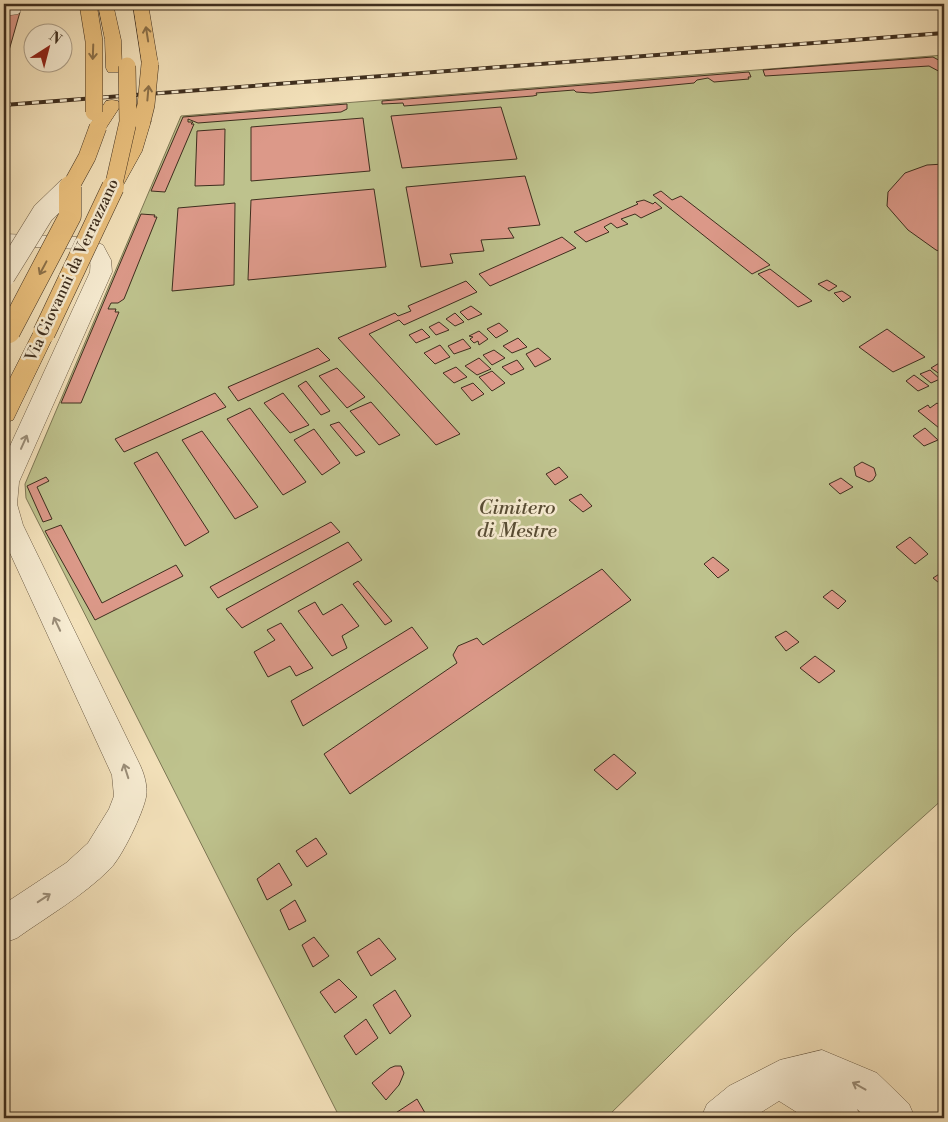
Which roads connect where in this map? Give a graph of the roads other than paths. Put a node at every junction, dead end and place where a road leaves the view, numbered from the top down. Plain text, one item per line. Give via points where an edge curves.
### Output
1 (88, 4) edge
2 (104, 4) edge
3 (118, 4) edge
4 (140, 4) edge
5 (120, 67) junction
6 (98, 127) junction
7 (114, 185) junction
8 (70, 187) junction
9 (4, 240) edge
10 (4, 276) edge
11 (6, 336) edge
12 (4, 414) edge
13 (4, 925) edge
14 (780, 1079) junction
15 (721, 1118) edge
16 (841, 1118) edge
17 (895, 1118) edge

1 -> 6 main road, bridge via 93,33 94,112
2 - 5 main road
3 - 5 main road via 126,40
7 -> 4 main road, bridge via 133,152 146,105 150,64
5 - 6 main road, Via Giovanni da Verrazzano via 112,105
5 - 7 main road, Via Giovanni da Verrazzano, bridge via 128,122
6 - 8 main road, Via Giovanni da Verrazzano, bridge via 87,157
7 - 12 main road, Via Giovanni da Verrazzano, bridge
8 - 10 street, bridge via 43,213
8 -> 11 main road, Via Giovanni da Verrazzano, bridge via 70,216
13 -> 9 street via 78,875 100,854 122,818 130,796 128,774 20,546 4,504 6,482 100,272 101,260 96,249 84,243
14 - 15 street via 743,1100
14 - 16 street
17 -> 14 street via 864,1087 822,1069

